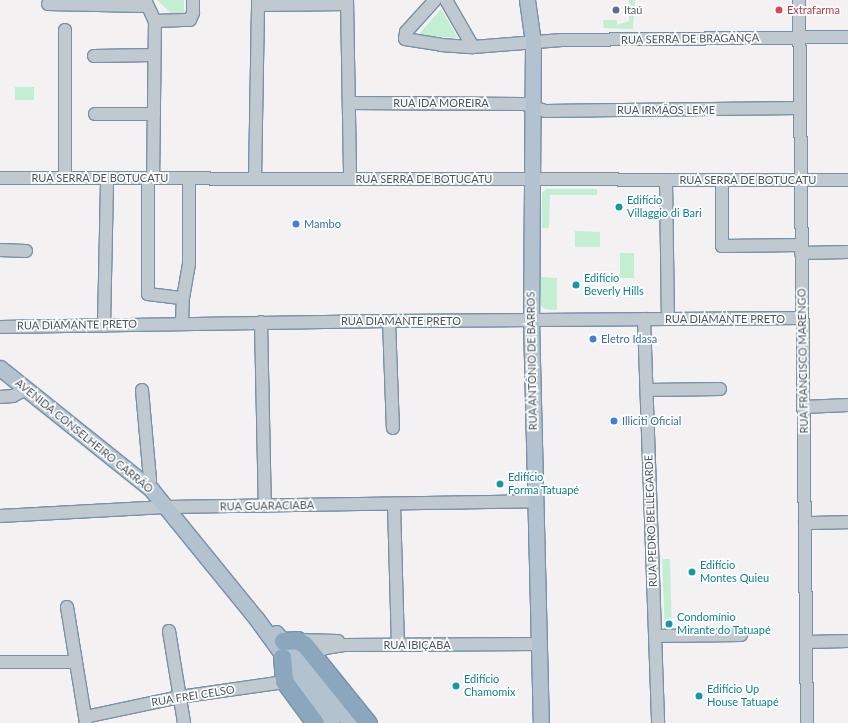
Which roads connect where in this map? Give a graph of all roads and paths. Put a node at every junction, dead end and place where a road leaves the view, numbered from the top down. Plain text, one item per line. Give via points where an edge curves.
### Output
1 (193, 0) edge
2 (436, 0) edge
3 (446, 0) edge
4 (800, 0) edge
5 (258, 2) edge
6 (347, 2) edge
7 (526, 2) edge
8 (146, 3) edge
9 (48, 4) dead end
10 (155, 21) junction
11 (65, 30) dead end
12 (799, 37) junction
13 (848, 37) edge
14 (533, 42) junction
15 (473, 47) junction
16 (154, 55) junction
17 (94, 56) dead end
18 (349, 103) junction
19 (534, 107) junction
20 (800, 108) junction
21 (95, 114) dead end
22 (154, 114) junction
23 (0, 178) edge
24 (65, 178) junction
25 (107, 178) junction
26 (150, 178) junction
27 (189, 178) junction
28 (255, 179) junction
29 (350, 179) junction
30 (533, 180) junction
31 (666, 180) junction
32 (722, 180) junction
33 (800, 180) junction
34 (848, 180) edge
35 (801, 249) junction
36 (0, 250) edge
37 (26, 250) dead end
38 (848, 252) edge
39 (183, 298) junction
40 (802, 318) junction
41 (644, 319) junction
42 (668, 319) junction
43 (531, 320) junction
44 (389, 321) junction
45 (261, 322) junction
46 (182, 323) junction
47 (104, 326) junction
48 (0, 327) edge
49 (0, 368) edge
50 (26, 389) junction
51 (720, 389) dead end
52 (142, 390) dead end
53 (647, 390) junction
54 (0, 397) edge
55 (848, 405) edge
56 (804, 407) junction
57 (393, 428) dead end
58 (147, 485) junction
59 (535, 501) junction
60 (394, 504) junction
61 (265, 506) junction
62 (166, 507) junction
63 (0, 516) edge
64 (848, 522) edge
65 (805, 523) junction
66 (67, 608) dead end
67 (169, 631) dead end
68 (741, 635) dead end
69 (655, 636) junction
70 (848, 641) edge
71 (806, 642) junction
72 (539, 644) junction
73 (344, 645) junction
74 (398, 645) junction
75 (287, 646) junction
76 (0, 662) edge
77 (76, 662) junction
78 (309, 671) junction
79 (284, 681) junction
80 (179, 698) junction
81 (85, 720) edge
82 (184, 723) edge
83 (315, 723) edge
84 (332, 723) edge
85 (351, 723) edge
86 (368, 723) edge
87 (541, 723) edge
88 (658, 723) edge
89 (807, 723) edge

1 - 10 street via 190,20
2 - 15 street, RUA SERRA DE BRAGANÇA via 406,32 405,39
3 - 15 street
4 - 12 street, RUA FRANCISCO MARENGO
5 - 6 street
5 - 28 street
6 - 18 street
7 - 14 main road, RUA ANTÔNIO DE BARROS
8 - 9 street
8 - 10 street
10 - 16 street
11 - 24 street
12 - 13 street, RUA SERRA DE BRAGANÇA
12 - 14 street, RUA SERRA DE BRAGANÇA
12 - 20 street, RUA FRANCISCO MARENGO
14 - 15 street, RUA SERRA DE BRAGANÇA
14 - 19 main road, RUA ANTÔNIO DE BARROS
16 - 17 street
16 - 22 street
18 - 19 street, RUA IDA MOREIRA via 524,104
18 - 29 street
19 - 20 street, RUA IRMÃOS LEME via 546,110
19 - 30 main road, RUA ANTÔNIO DE BARROS
20 - 33 street, RUA FRANCISCO MARENGO
21 - 22 street
22 - 26 street
23 - 24 street, RUA SERRA DE BOTUCATU
24 - 25 street, RUA SERRA DE BOTUCATU
25 - 26 street, RUA SERRA DE BOTUCATU
25 - 47 street
26 - 27 street, RUA SERRA DE BOTUCATU
26 - 39 street via 148,294
27 - 28 street, RUA SERRA DE BOTUCATU
27 - 39 street via 189,264
28 - 29 street, RUA SERRA DE BOTUCATU
29 - 30 street, RUA SERRA DE BOTUCATU
30 - 31 street, RUA SERRA DE BOTUCATU
30 - 43 main road, RUA ANTÔNIO DE BARROS
31 - 32 street, RUA SERRA DE BOTUCATU
31 - 42 street
32 - 33 street, RUA SERRA DE BOTUCATU
32 - 35 street via 722,246
33 - 34 street, RUA SERRA DE BOTUCATU
33 - 35 street, RUA FRANCISCO MARENGO
35 - 38 street
35 - 40 street, RUA FRANCISCO MARENGO
36 - 37 street
39 - 46 street
40 - 42 street, RUA DIAMANTE PRETO
40 - 56 street, RUA FRANCISCO MARENGO
41 - 42 street, RUA DIAMANTE PRETO
41 - 43 street, RUA DIAMANTE PRETO
41 - 53 street, RUA PEDRO BELLEGARDE
43 - 44 street, RUA DIAMANTE PRETO
43 - 59 main road, RUA ANTÔNIO DE BARROS
44 - 45 street, RUA DIAMANTE PRETO
44 - 57 street
45 - 46 street, RUA DIAMANTE PRETO
45 - 61 street
46 - 47 street, RUA DIAMANTE PRETO
47 - 48 street, RUA DIAMANTE PRETO
49 - 50 main road, AVENIDA CONSELHEIRO CARRÃO
50 - 54 street via 13,396
50 - 58 main road, AVENIDA CONSELHEIRO CARRÃO
51 - 53 street
52 - 58 street via 150,480
53 - 69 street, RUA PEDRO BELLEGARDE
55 - 56 street
56 - 65 street, RUA FRANCISCO MARENGO
58 - 62 main road, AVENIDA CONSELHEIRO CARRÃO
59 - 60 street, RUA GUARACIABA
59 - 72 main road, RUA ANTÔNIO DE BARROS
60 - 61 street, RUA GUARACIABA
60 - 74 street
61 - 62 street, RUA GUARACIABA
62 - 63 street, RUA GUARACIABA
62 - 75 main road, AVENIDA CONSELHEIRO CARRÃO via 256,618
64 - 65 street
65 - 71 street, RUA FRANCISCO MARENGO
66 - 77 street
67 - 80 street
68 - 69 street
69 - 88 street, RUA PEDRO BELLEGARDE
70 - 71 street
71 - 89 street, RUA FRANCISCO MARENGO
72 - 74 street, RUA IBIÇABA
72 - 87 main road, RUA ANTÔNIO DE BARROS
73 - 74 street, RUA IBIÇABA
73 - 75 street via 337,640
73 - 78 street, RUA IBIÇABA via 325,648
75 - 78 main road, AVENIDA CONSELHEIRO CARRÃO
75 - 78 highway via 305,645
75 - 79 highway
76 - 77 street
77 - 81 street
78 - 79 street, RUA FREI CELSO
78 - 84 main road
78 - 85 main road
78 - 86 highway
79 - 80 street, RUA FREI CELSO
79 - 83 highway
80 - 81 street, RUA FREI CELSO
80 - 82 street

